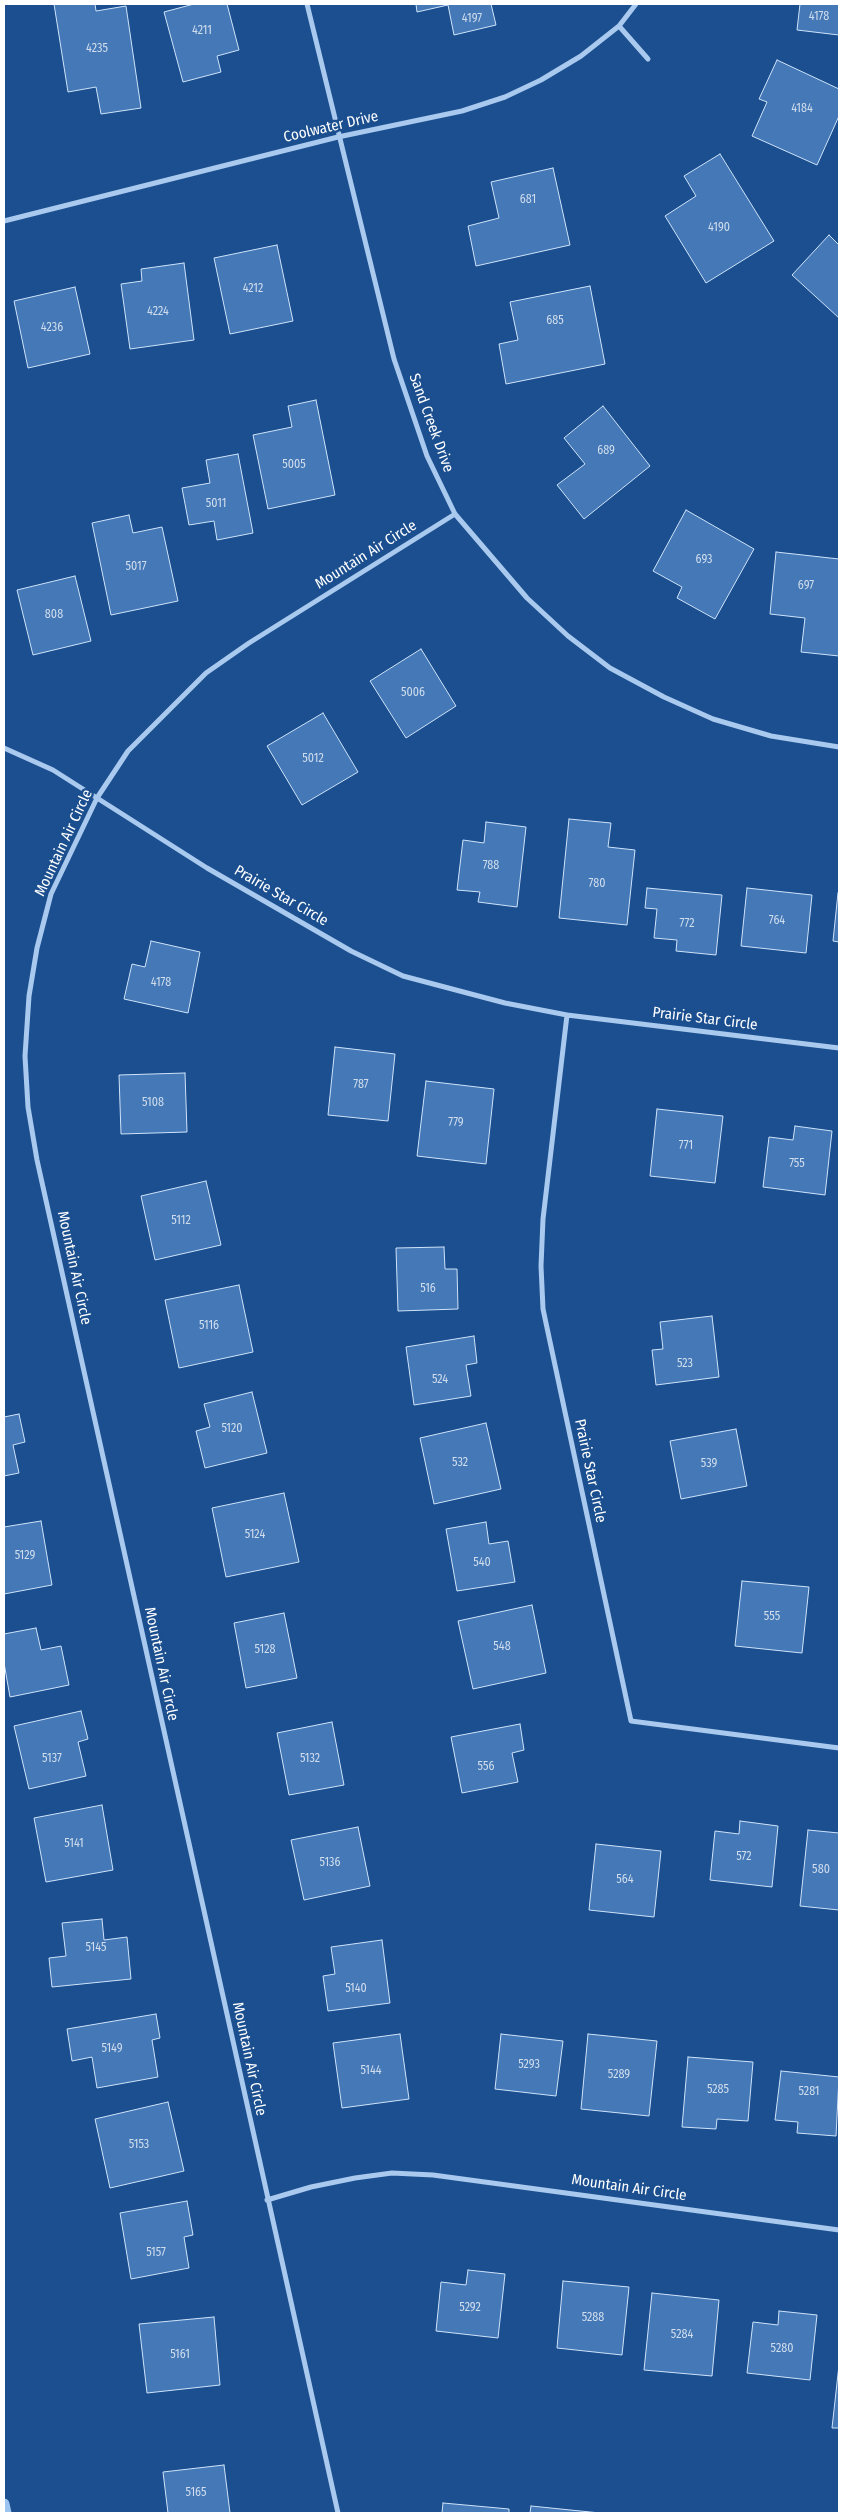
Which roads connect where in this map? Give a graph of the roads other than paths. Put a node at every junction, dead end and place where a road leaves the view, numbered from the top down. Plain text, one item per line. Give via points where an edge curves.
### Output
1 (307, 4) edge
2 (636, 4) edge
3 (619, 26) junction
4 (648, 59) dead end
5 (338, 137) junction
6 (4, 221) edge
7 (455, 514) junction
8 (839, 747) edge
9 (4, 748) edge
10 (97, 798) junction
11 (567, 1015) junction
12 (839, 1048) edge
13 (839, 1748) edge
14 (268, 2200) junction
15 (839, 2230) edge
16 (338, 2513) edge

1 - 5 street, Sand Creek Drive
2 - 3 street, Coolwater Drive
3 - 4 street
3 - 5 street, Coolwater Drive via 581,56 505,97 462,111
5 - 6 street, Coolwater Drive
5 - 7 street, Sand Creek Drive via 400,377 427,456
7 - 8 street, Sand Creek Drive via 527,598 568,636 610,668 713,719 771,736
7 - 10 street, Mountain Air Circle via 206,673 128,751
9 - 10 street, Prairie Star Circle via 53,770
10 - 11 street, Prairie Star Circle via 215,873 351,951 403,976 495,1001
10 - 14 street, Mountain Air Circle via 51,894 37,948 29,996 25,1056 28,1108 39,1170
11 - 12 street, Prairie Star Circle
11 - 13 street, Prairie Star Circle via 543,1219 543,1309 631,1721
14 - 15 street, Mountain Air Circle via 355,2178 392,2173 433,2175
14 - 16 street, Mountain Air Circle

